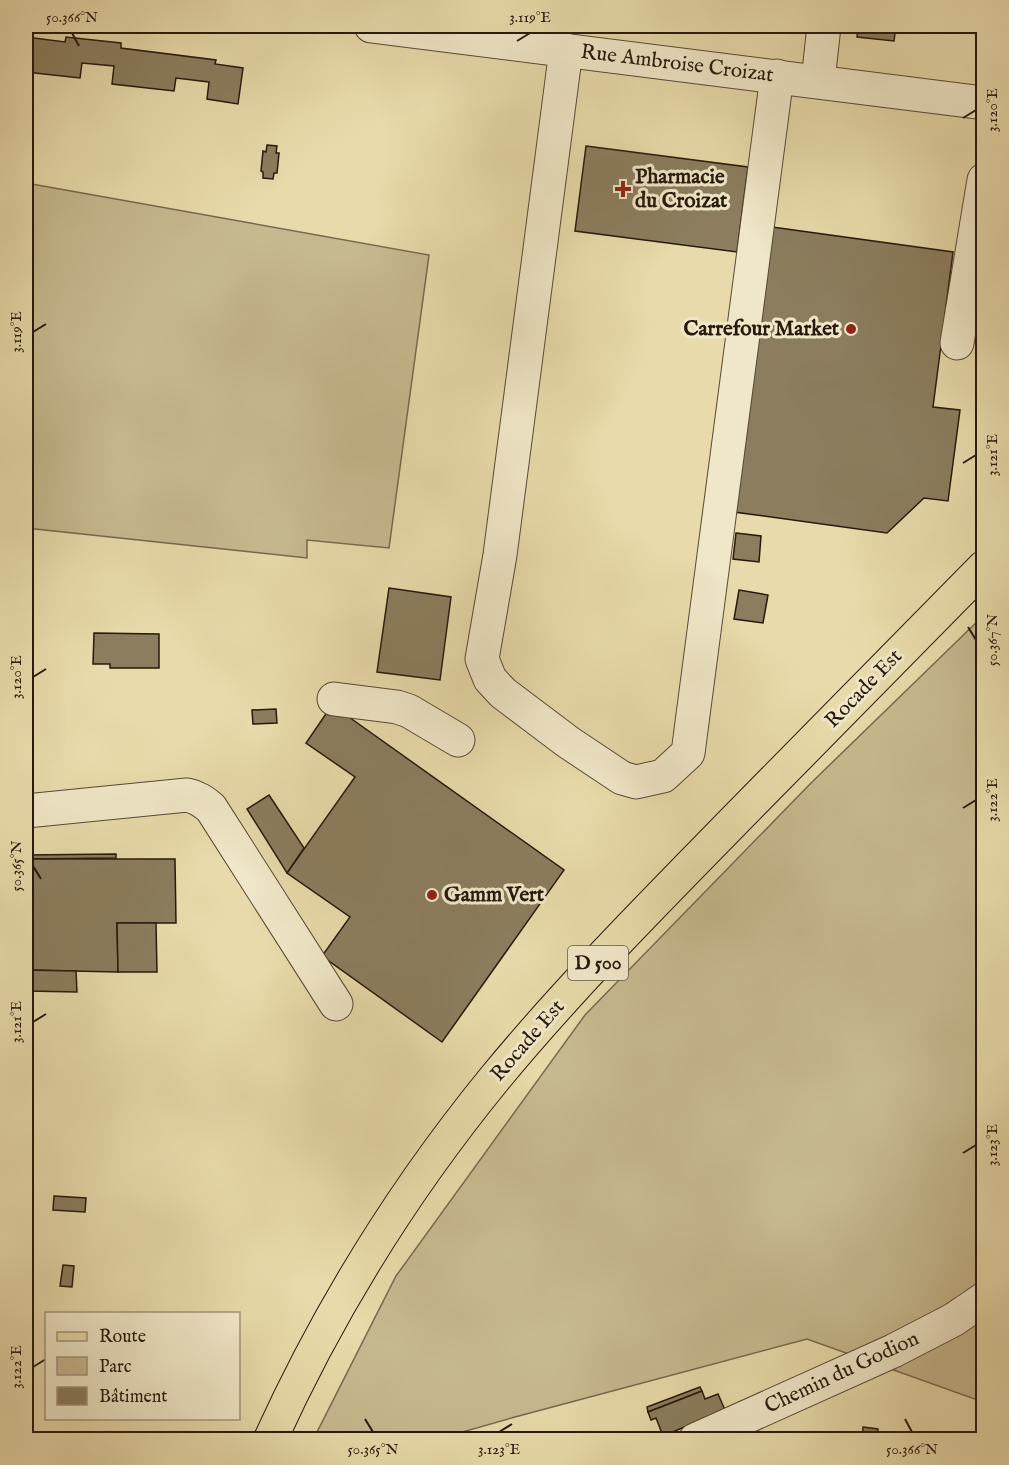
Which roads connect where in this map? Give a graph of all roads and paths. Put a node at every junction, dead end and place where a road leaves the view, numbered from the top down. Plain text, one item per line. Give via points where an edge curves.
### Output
1 (371, 26) edge
2 (824, 26) edge
3 (566, 50) junction
4 (777, 76) junction
5 (818, 81) junction
6 (984, 103) edge
7 (984, 180) edge
8 (957, 343) dead end
9 (984, 567) edge
10 (334, 699) dead end
11 (458, 740) dead end
12 (26, 812) edge
13 (336, 1004) dead end
14 (984, 1299) edge
15 (276, 1426) edge
16 (695, 1440) edge

1 - 3 street, Rue Ambroise Croizat
2 - 5 street
3 - 4 street, Rue Ambroise Croizat
3 - 4 street via 500,555 482,659 494,685 518,705 614,775 636,782 663,776 688,753
4 - 5 street, Rue Ambroise Croizat
5 - 6 street, Rue Ambroise Croizat
7 - 8 street
9 - 15 main road, Rocade Est / D 500 via 587,974 493,1081 378,1240 316,1346
10 - 11 street via 387,692 409,711
12 - 13 street via 195,796 211,808
14 - 16 street, Chemin du Godion via 893,1351

